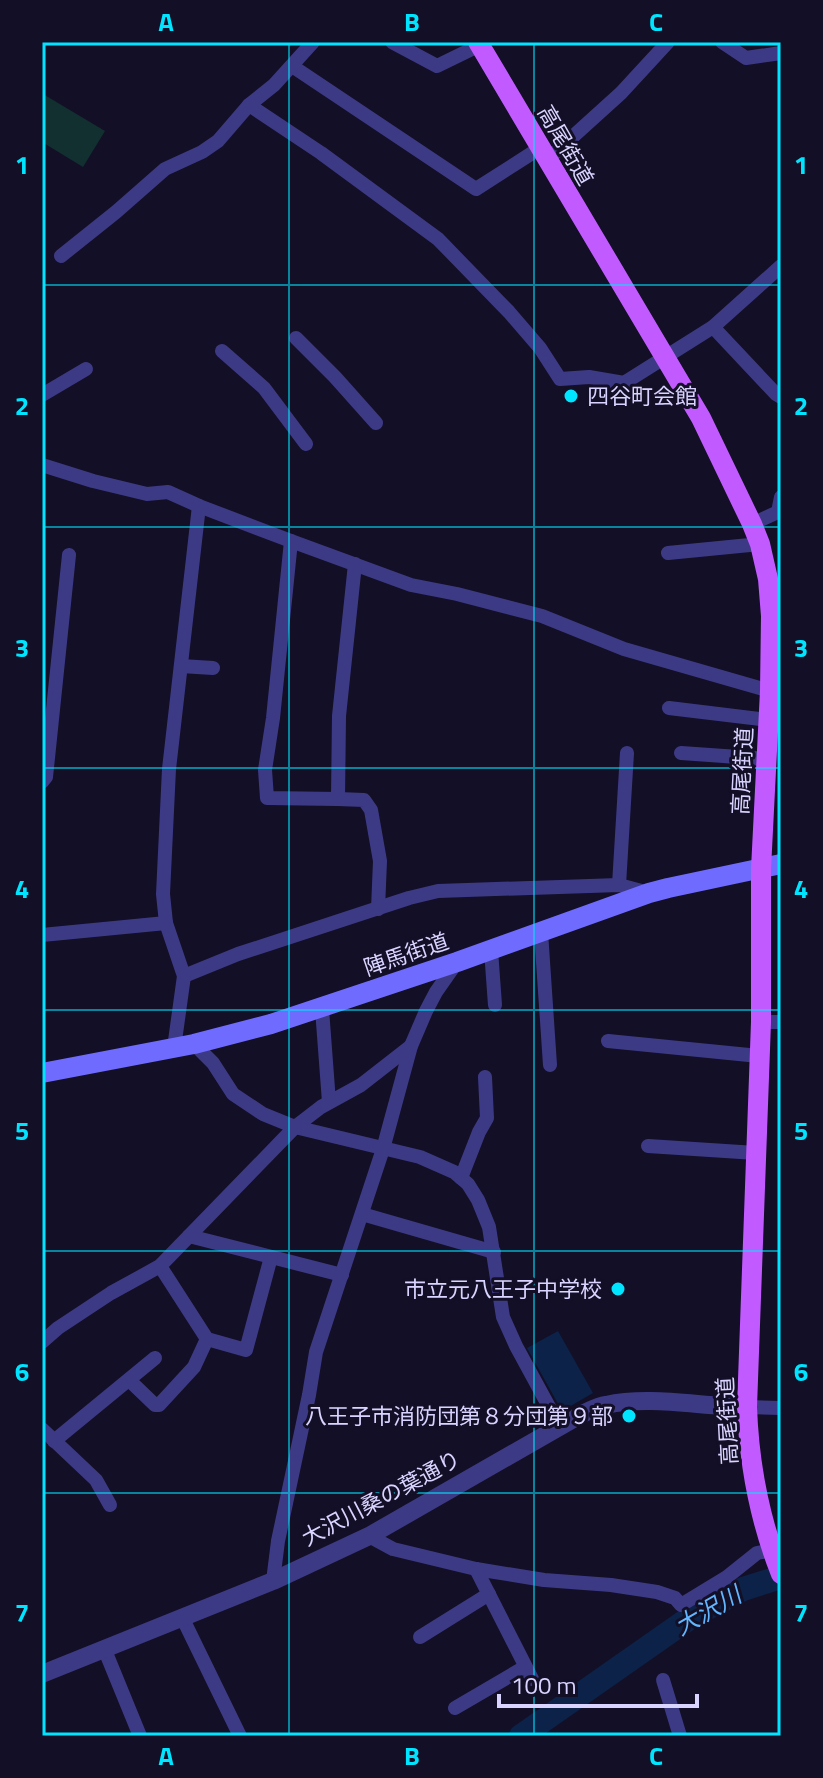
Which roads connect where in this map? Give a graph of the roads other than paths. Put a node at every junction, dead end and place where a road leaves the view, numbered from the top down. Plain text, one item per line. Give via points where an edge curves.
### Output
1 (313, 42) edge
2 (392, 42) edge
3 (668, 42) edge
4 (722, 42) edge
5 (479, 44) edge
6 (781, 53) edge
7 (292, 66) junction
8 (249, 105) junction
9 (543, 154) junction
10 (61, 256) dead end
11 (781, 266) edge
12 (713, 327) junction
13 (296, 338) dead end
14 (222, 351) dead end
15 (664, 357) junction
16 (86, 369) dead end
17 (42, 395) edge
18 (781, 397) edge
19 (376, 423) dead end
20 (306, 444) dead end
21 (42, 465) edge
22 (781, 497) edge
23 (199, 506) junction
24 (752, 524) junction
25 (291, 541) junction
26 (760, 544) junction
27 (668, 553) dead end
28 (69, 555) dead end
29 (355, 564) junction
30 (181, 666) junction
31 (213, 668) dead end
32 (770, 691) junction
33 (669, 708) dead end
34 (768, 720) junction
35 (627, 753) dead end
36 (681, 753) dead end
37 (766, 759) junction
38 (42, 782) edge
39 (338, 799) junction
40 (771, 867) edge
41 (619, 885) junction
42 (649, 893) junction
43 (378, 909) junction
44 (166, 923) junction
45 (541, 932) junction
46 (42, 935) edge
47 (491, 950) junction
48 (457, 962) junction
49 (184, 976) junction
50 (495, 1005) dead end
51 (322, 1009) junction
52 (771, 1022) edge
53 (608, 1041) dead end
54 (184, 1046) junction
55 (411, 1046) junction
56 (759, 1056) junction
57 (550, 1065) dead end
58 (42, 1073) edge
59 (485, 1077) dead end
60 (329, 1102) junction
61 (295, 1127) junction
62 (648, 1146) dead end
63 (383, 1149) junction
64 (756, 1153) junction
65 (461, 1178) junction
66 (362, 1214) junction
67 (189, 1236) junction
68 (494, 1252) junction
69 (271, 1257) junction
70 (160, 1266) junction
71 (342, 1275) junction
72 (207, 1339) junction
73 (42, 1342) edge
74 (155, 1358) dead end
75 (129, 1380) junction
76 (747, 1407) junction
77 (781, 1408) edge
78 (560, 1427) junction
79 (42, 1429) edge
80 (54, 1441) junction
81 (110, 1505) dead end
82 (369, 1536) junction
83 (776, 1562) edge
84 (476, 1569) junction
85 (273, 1581) junction
86 (489, 1594) junction
87 (182, 1617) junction
88 (420, 1637) dead end
89 (104, 1648) junction
90 (42, 1674) edge
91 (663, 1680) dead end
92 (455, 1708) dead end
93 (140, 1736) edge
94 (240, 1736) edge
95 (680, 1736) edge

1 - 7 street
2 - 5 street via 437,66
3 - 9 street via 621,93
4 - 6 street via 746,58
5 - 9 main road, 高尾街道
7 - 8 street
7 - 9 street via 476,189
8 - 10 street via 218,141 165,169
8 - 15 street via 438,239 525,330 560,379 624,383
9 - 15 main road, 高尾街道
11 - 12 street
12 - 15 street
12 - 18 street
13 - 19 street
14 - 20 street via 264,388
15 - 24 main road, 高尾街道 via 701,418
16 - 17 street
21 - 23 street via 147,494 168,492
22 - 24 street via 778,512
23 - 25 street
23 - 30 street
24 - 26 main road, 高尾街道
25 - 29 street
25 - 39 street via 265,770 267,798
26 - 27 street
26 - 32 main road, 高尾街道 via 771,616
28 - 38 street
29 - 32 street via 411,585 542,616 624,649
29 - 39 street via 339,716
30 - 31 street
30 - 44 street via 169,769
32 - 34 main road, 高尾街道
33 - 34 street
34 - 37 main road, 高尾街道
35 - 41 street
36 - 37 street
37 - 40 main road, 高尾街道
39 - 43 street via 364,800 371,810 380,861
40 - 42 main road, 陣馬街道
40 - 52 main road, 高尾街道
41 - 42 street
41 - 43 street via 445,891
42 - 45 main road, 陣馬街道
43 - 49 street
44 - 46 street
44 - 49 street
45 - 47 main road, 陣馬街道
45 - 57 street
47 - 48 main road, 陣馬街道
47 - 50 street
48 - 51 main road, 陣馬街道
48 - 55 street via 436,992
49 - 54 street
51 - 54 main road, 陣馬街道
51 - 60 street
52 - 56 main road, 高尾街道
53 - 56 street
54 - 58 main road, 陣馬街道
54 - 61 street via 213,1063 233,1094
55 - 60 street via 361,1085
55 - 63 street
56 - 64 main road, 高尾街道
59 - 65 street via 487,1118
60 - 61 street
61 - 63 street
61 - 67 street
62 - 64 street
63 - 65 street via 430,1161
63 - 66 street
64 - 76 main road, 高尾街道
65 - 68 street via 478,1200
66 - 68 street
66 - 71 street
67 - 69 street
67 - 70 street
68 - 78 street via 503,1317
69 - 71 street
69 - 72 street via 246,1350
70 - 72 street
70 - 73 street
71 - 85 street via 316,1352
72 - 75 street via 194,1367 159,1405
74 - 75 street
75 - 80 street
76 - 77 street
76 - 78 street, 大沢川桑の葉通り via 629,1402 604,1405
76 - 83 main road, 高尾街道 via 761,1511
78 - 82 street, 大沢川桑の葉通り
79 - 80 street
80 - 81 street via 96,1480
82 - 84 street via 393,1549
82 - 85 street, 大沢川桑の葉通り
83 - 84 street via 757,1553 681,1605 657,1592
84 - 86 street
85 - 87 street, 大沢川桑の葉通り
86 - 88 street
86 - 92 street via 528,1673
87 - 89 street, 大沢川桑の葉通り
87 - 94 street
89 - 90 street, 大沢川桑の葉通り
89 - 93 street
91 - 95 street

